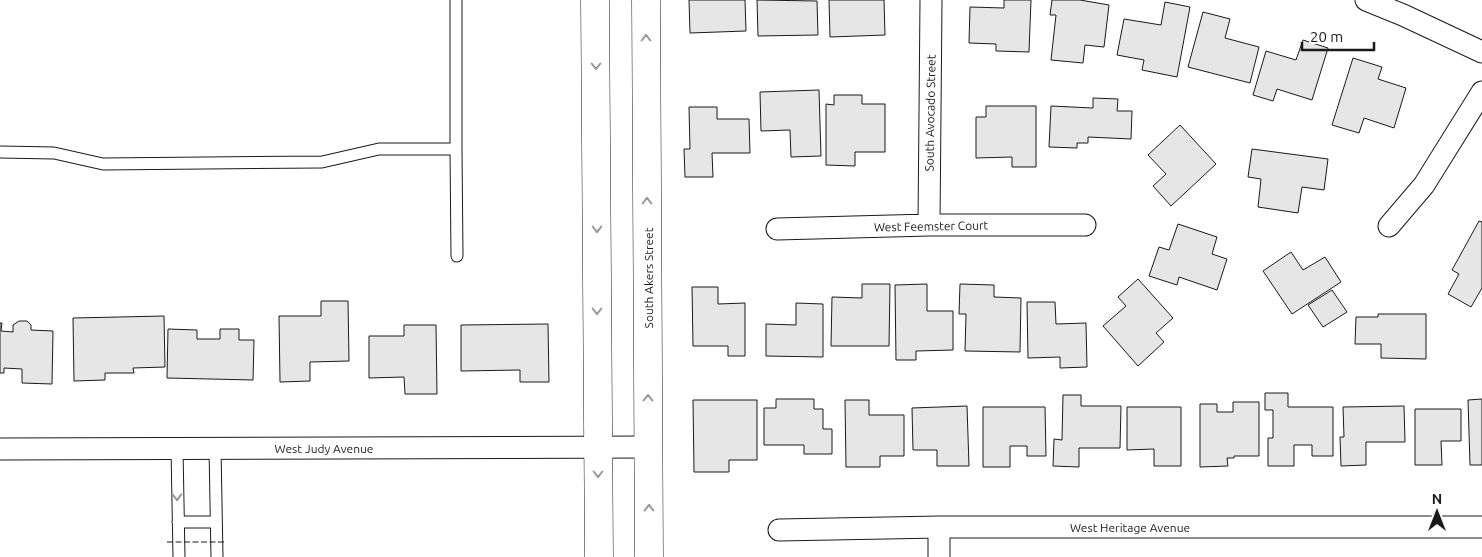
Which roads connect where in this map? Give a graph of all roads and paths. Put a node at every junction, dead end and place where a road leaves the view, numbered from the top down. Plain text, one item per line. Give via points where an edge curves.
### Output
1 (456, 0) edge
2 (596, 0) edge
3 (646, 0) edge
4 (931, 0) edge
5 (1366, 0) edge
6 (1482, 52) edge
7 (1482, 92) edge
8 (456, 149) junction
9 (0, 152) edge
10 (928, 225) junction
11 (1085, 225) dead end
12 (1389, 226) dead end
13 (777, 229) dead end
14 (457, 256) dead end
15 (598, 447) junction
16 (649, 447) junction
17 (0, 448) edge
18 (176, 448) junction
19 (215, 448) junction
20 (178, 522) junction
21 (216, 522) junction
22 (939, 527) junction
23 (1482, 527) edge
24 (779, 530) dead end
25 (178, 557) edge
26 (217, 557) edge
27 (598, 557) edge
28 (649, 557) edge
29 (939, 557) edge

1 - 8 lane
2 -> 15 main road
16 -> 3 main road, South Akers Street
4 - 10 street, South Avocado Street
5 - 6 street
7 - 12 street via 1424,185
8 - 9 lane via 379,150 322,162 103,164 54,153
8 - 14 lane
10 - 11 street, West Feemster Court
10 - 13 street, West Feemster Court
15 - 16 street, West Judy Avenue
15 - 19 street, West Judy Avenue
15 -> 27 main road
28 -> 16 main road, South Akers Street
17 - 18 street, West Judy Avenue
18 - 19 street, West Judy Avenue
18 -> 20 lane
19 - 21 lane
20 - 21 lane
20 - 25 lane
21 - 26 lane
22 - 23 street, West Heritage Avenue
22 - 24 street, West Heritage Avenue
22 - 29 street

